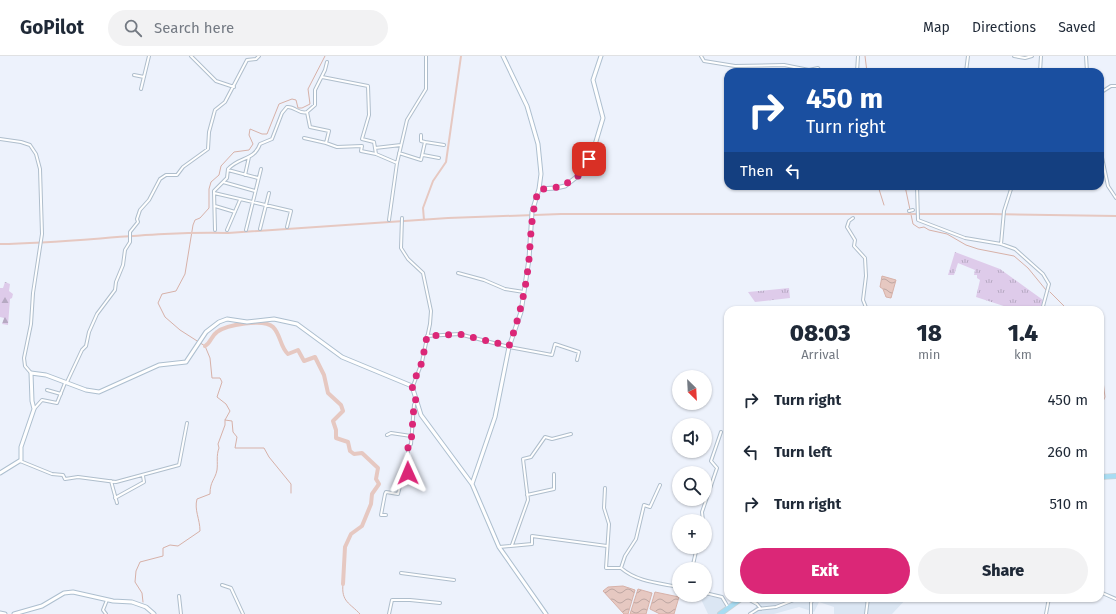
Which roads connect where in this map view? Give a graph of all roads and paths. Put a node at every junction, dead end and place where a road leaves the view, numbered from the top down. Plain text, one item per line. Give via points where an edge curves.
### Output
1 (150, 56) edge
2 (191, 56) edge
3 (259, 56) edge
4 (426, 56) edge
5 (503, 56) edge
6 (601, 56) edge
7 (701, 56) edge
8 (858, 56) edge
9 (968, 56) edge
10 (1014, 56) edge
11 (1032, 56) edge
12 (1041, 56) edge
13 (1086, 56) edge
14 (326, 62) dead end
15 (801, 68) edge
16 (857, 68) edge
17 (966, 68) edge
18 (1040, 68) edge
19 (1087, 68) edge
20 (134, 75) dead end
21 (144, 77) junction
22 (321, 77) junction
23 (1116, 86) edge
24 (234, 87) junction
25 (141, 89) dead end
26 (1104, 90) edge
27 (308, 112) junction
28 (421, 135) dead end
29 (304, 138) dead end
30 (0, 140) edge
31 (426, 142) junction
32 (326, 143) junction
33 (401, 145) junction
34 (444, 145) dead end
35 (375, 148) junction
36 (399, 153) junction
37 (376, 154) junction
38 (423, 155) junction
39 (249, 157) junction
40 (439, 158) dead end
41 (396, 163) junction
42 (1104, 167) edge
43 (261, 169) dead end
44 (228, 170) junction
45 (245, 175) junction
46 (258, 178) junction
47 (223, 182) junction
48 (539, 189) junction
49 (916, 190) edge
50 (1011, 190) edge
51 (255, 191) junction
52 (214, 193) junction
53 (269, 193) dead end
54 (1116, 198) edge
55 (240, 200) junction
56 (252, 203) junction
57 (215, 206) junction
58 (265, 206) junction
59 (909, 210) dead end
60 (913, 210) dead end
61 (235, 212) junction
62 (853, 218) dead end
63 (402, 219) dead end
64 (389, 220) dead end
65 (287, 227) dead end
66 (260, 229) dead end
67 (215, 230) dead end
68 (227, 230) dead end
69 (246, 230) dead end
70 (1001, 244) junction
71 (458, 273) dead end
72 (524, 292) junction
73 (865, 306) edge
74 (1043, 306) edge
75 (427, 336) junction
76 (509, 347) junction
77 (577, 360) dead end
78 (31, 373) junction
79 (66, 382) junction
80 (412, 386) junction
81 (47, 390) dead end
82 (60, 394) junction
83 (416, 401) junction
84 (34, 409) junction
85 (187, 423) dead end
86 (721, 432) dead end
87 (571, 434) dead end
88 (387, 435) dead end
89 (411, 436) junction
90 (20, 461) junction
91 (0, 472) edge
92 (554, 474) dead end
93 (143, 476) junction
94 (1116, 476) edge
95 (1104, 477) edge
96 (111, 482) junction
97 (472, 484) junction
98 (660, 485) dead end
99 (605, 488) dead end
100 (527, 495) junction
101 (115, 498) junction
102 (117, 503) dead end
103 (702, 514) edge
104 (386, 515) dead end
105 (512, 545) junction
106 (607, 546) junction
107 (499, 547) junction
108 (621, 568) junction
109 (401, 573) dead end
110 (454, 580) dead end
111 (222, 585) dead end
112 (672, 586) edge
113 (1104, 594) edge
114 (712, 595) edge
115 (179, 596) dead end
116 (1116, 599) edge
117 (107, 600) junction
118 (724, 600) edge
119 (725, 602) edge
120 (737, 602) edge
121 (753, 602) edge
122 (789, 602) edge
123 (811, 602) edge
124 (868, 602) edge
125 (1048, 602) edge
126 (440, 603) dead end
127 (729, 608) junction
128 (761, 609) junction
129 (0, 613) edge
130 (5, 614) edge
131 (14, 614) edge
132 (106, 614) edge
133 (154, 614) edge
134 (181, 614) edge
135 (243, 614) edge
136 (389, 614) edge
137 (546, 614) edge
138 (720, 614) edge
139 (750, 614) edge
140 (811, 614) edge
141 (866, 614) edge
142 (1046, 614) edge

1 - 21 street
2 - 24 street via 216,81
3 - 24 street via 247,60
4 - 33 street via 426,89 407,120
5 - 48 street via 525,99 538,144 541,166
6 - 48 street via 593,80 602,122 588,168 565,186
7 - 15 street via 704,61 728,65
8 - 16 street
9 - 17 street
10 - 11 street
12 - 18 street
13 - 19 street
14 - 22 street
20 - 21 street
21 - 25 street
22 - 27 street via 315,90 315,105
22 - 35 street via 368,86 369,115 362,139 374,142
23 - 26 street
24 - 79 street via 225,103 215,110 209,132 208,149 183,167 177,175 161,178 149,200 140,210 137,225 130,232 130,242 125,250 115,290 97,314 86,346
27 - 32 street via 310,126 329,131
27 - 39 street via 301,112 291,106 285,108 274,137 260,144 255,154
28 - 31 street via 421,141
29 - 32 street
30 - 78 street via 27,143 31,146 38,159 41,176 43,217 32,295 32,324 24,358 25,366
31 - 34 street
31 - 38 street
32 - 37 street via 337,147 362,146 361,151
33 - 35 street
33 - 36 street
35 - 37 street
36 - 38 street via 420,160
36 - 41 street
37 - 41 street
38 - 40 street
39 - 44 street via 239,159
39 - 45 street
41 - 64 street
42 - 54 street via 1108,186
43 - 46 street
44 - 45 street
44 - 47 street via 227,178
45 - 46 street
46 - 51 street
47 - 51 street
47 - 52 street
48 - 72 street via 532,212
49 - 70 street via 917,219 965,238
50 - 70 street via 1004,211
51 - 56 street
52 - 55 street
52 - 57 street
53 - 58 street
55 - 56 street
55 - 61 street
56 - 58 street
56 - 69 street
57 - 61 street
57 - 67 street
58 - 65 street via 291,211
58 - 66 street
59 - 60 street
61 - 68 street
62 - 73 street via 847,226 855,240 854,246 864,258 866,276 863,300
63 - 75 street via 401,248 408,259 424,272 431,311
70 - 74 street via 1019,252 1047,279 1048,289
71 - 72 street via 505,289
72 - 76 street via 518,322
75 - 76 street via 459,334
75 - 80 street via 422,362
76 - 77 street via 552,355 555,344 579,352
76 - 97 street via 495,417
78 - 79 street
78 - 84 street
79 - 80 street via 90,391 101,392 159,365 186,362 212,326 227,319 240,322 267,319 297,324 342,357
79 - 82 street
80 - 83 street
81 - 82 street
82 - 84 street via 57,403 42,400
83 - 89 street
83 - 97 street via 421,415
84 - 90 street via 21,447
85 - 93 street via 179,465
86 - 103 street via 711,461 717,468
87 - 100 street via 552,439 545,436 531,457 523,459
88 - 89 street via 391,433
89 - 104 street via 411,444 408,446 408,476 402,478 398,494 386,492 381,514
90 - 91 street
90 - 96 street via 52,474 63,475 65,479 78,477
92 - 100 street via 554,489
93 - 96 street
93 - 101 street via 144,482
94 - 95 highway
96 - 101 street
97 - 107 street
98 - 108 street via 650,507 644,505 636,540 625,556
99 - 106 street
100 - 105 street via 528,500
101 - 102 street
105 - 106 street via 532,544 532,536
105 - 107 street
106 - 108 street via 606,568
107 - 137 street
108 - 112 street via 640,580
109 - 110 street
111 - 135 street via 231,588
113 - 116 street
114 - 118 street via 722,597
115 - 134 street
117 - 131 street via 73,592 42,606
117 - 132 street via 103,610
117 - 133 street via 132,602 146,607
119 - 127 street
120 - 127 highway
121 - 128 street
122 - 128 street
123 - 140 street
124 - 141 street
125 - 142 street
126 - 136 street via 392,600
127 - 138 highway
128 - 139 street
129 - 130 street

